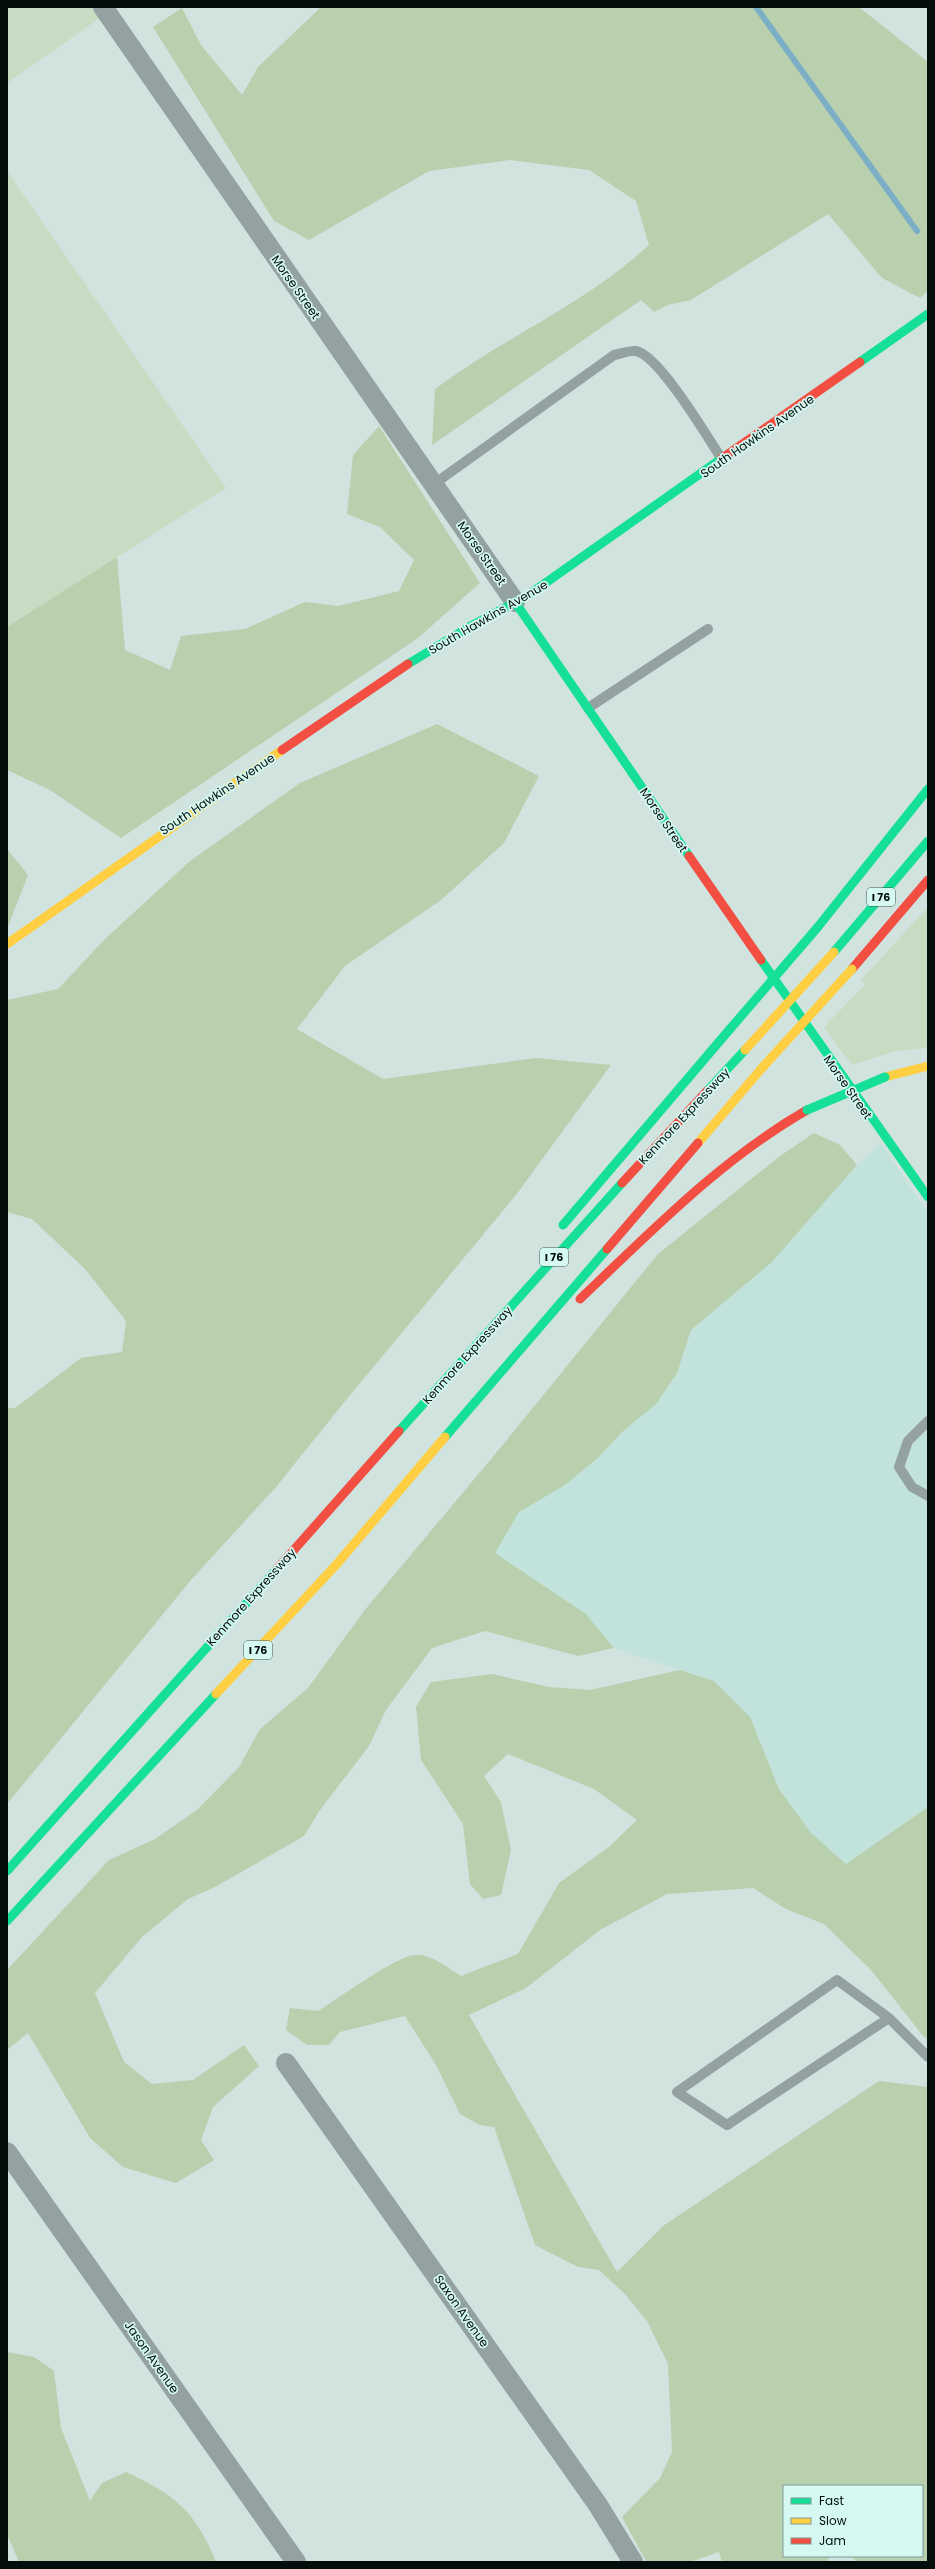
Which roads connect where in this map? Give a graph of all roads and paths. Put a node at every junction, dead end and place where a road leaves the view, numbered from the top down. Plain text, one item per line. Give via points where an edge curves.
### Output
1 (103, 7) edge
2 (928, 314) edge
3 (723, 461) junction
4 (434, 484) junction
5 (515, 602) junction
6 (708, 629) dead end
7 (588, 708) junction
8 (928, 789) edge
9 (928, 841) edge
10 (928, 880) edge
11 (7, 944) edge
12 (928, 1066) edge
13 (928, 1197) edge
14 (558, 1232) dead end
15 (482, 1324) dead end
16 (501, 1372) junction
17 (928, 1421) edge
18 (367, 1467) junction
19 (928, 1496) edge
20 (7, 1871) edge
21 (7, 1921) edge
22 (889, 2018) junction
23 (928, 2058) edge
24 (286, 2063) dead end
25 (7, 2152) edge
26 (296, 2562) edge
27 (633, 2562) edge

1 - 4 street, Morse Street
2 - 3 main road, South Hawkins Avenue
3 - 4 lane via 665,376 650,358 635,351 614,355
3 - 5 main road, South Hawkins Avenue
4 - 5 street, Morse Street
5 - 7 main road, Morse Street
5 - 11 main road, South Hawkins Avenue via 482,618 436,646 321,723 151,839
6 - 7 lane
7 - 13 main road, Morse Street via 862,1106
8 - 14 main road, bridge via 817,928
9 - 18 main road, Kenmore Expressway / I 76, bridge via 834,952 583,1225
10 - 16 main road, bridge via 762,1068
12 - 16 main road, I 76, bridge via 885,1076 779,1124 706,1182
15 - 18 main road
16 - 21 main road, I 76 via 336,1565
17 - 19 lane via 908,1440 899,1467 912,1487
18 - 20 main road, Kenmore Expressway / I 76
22 - 22 lane via 727,2125 676,2092 837,1980
22 - 23 lane
24 - 27 street, Saxon Avenue via 598,2505
25 - 26 street, Jason Avenue

